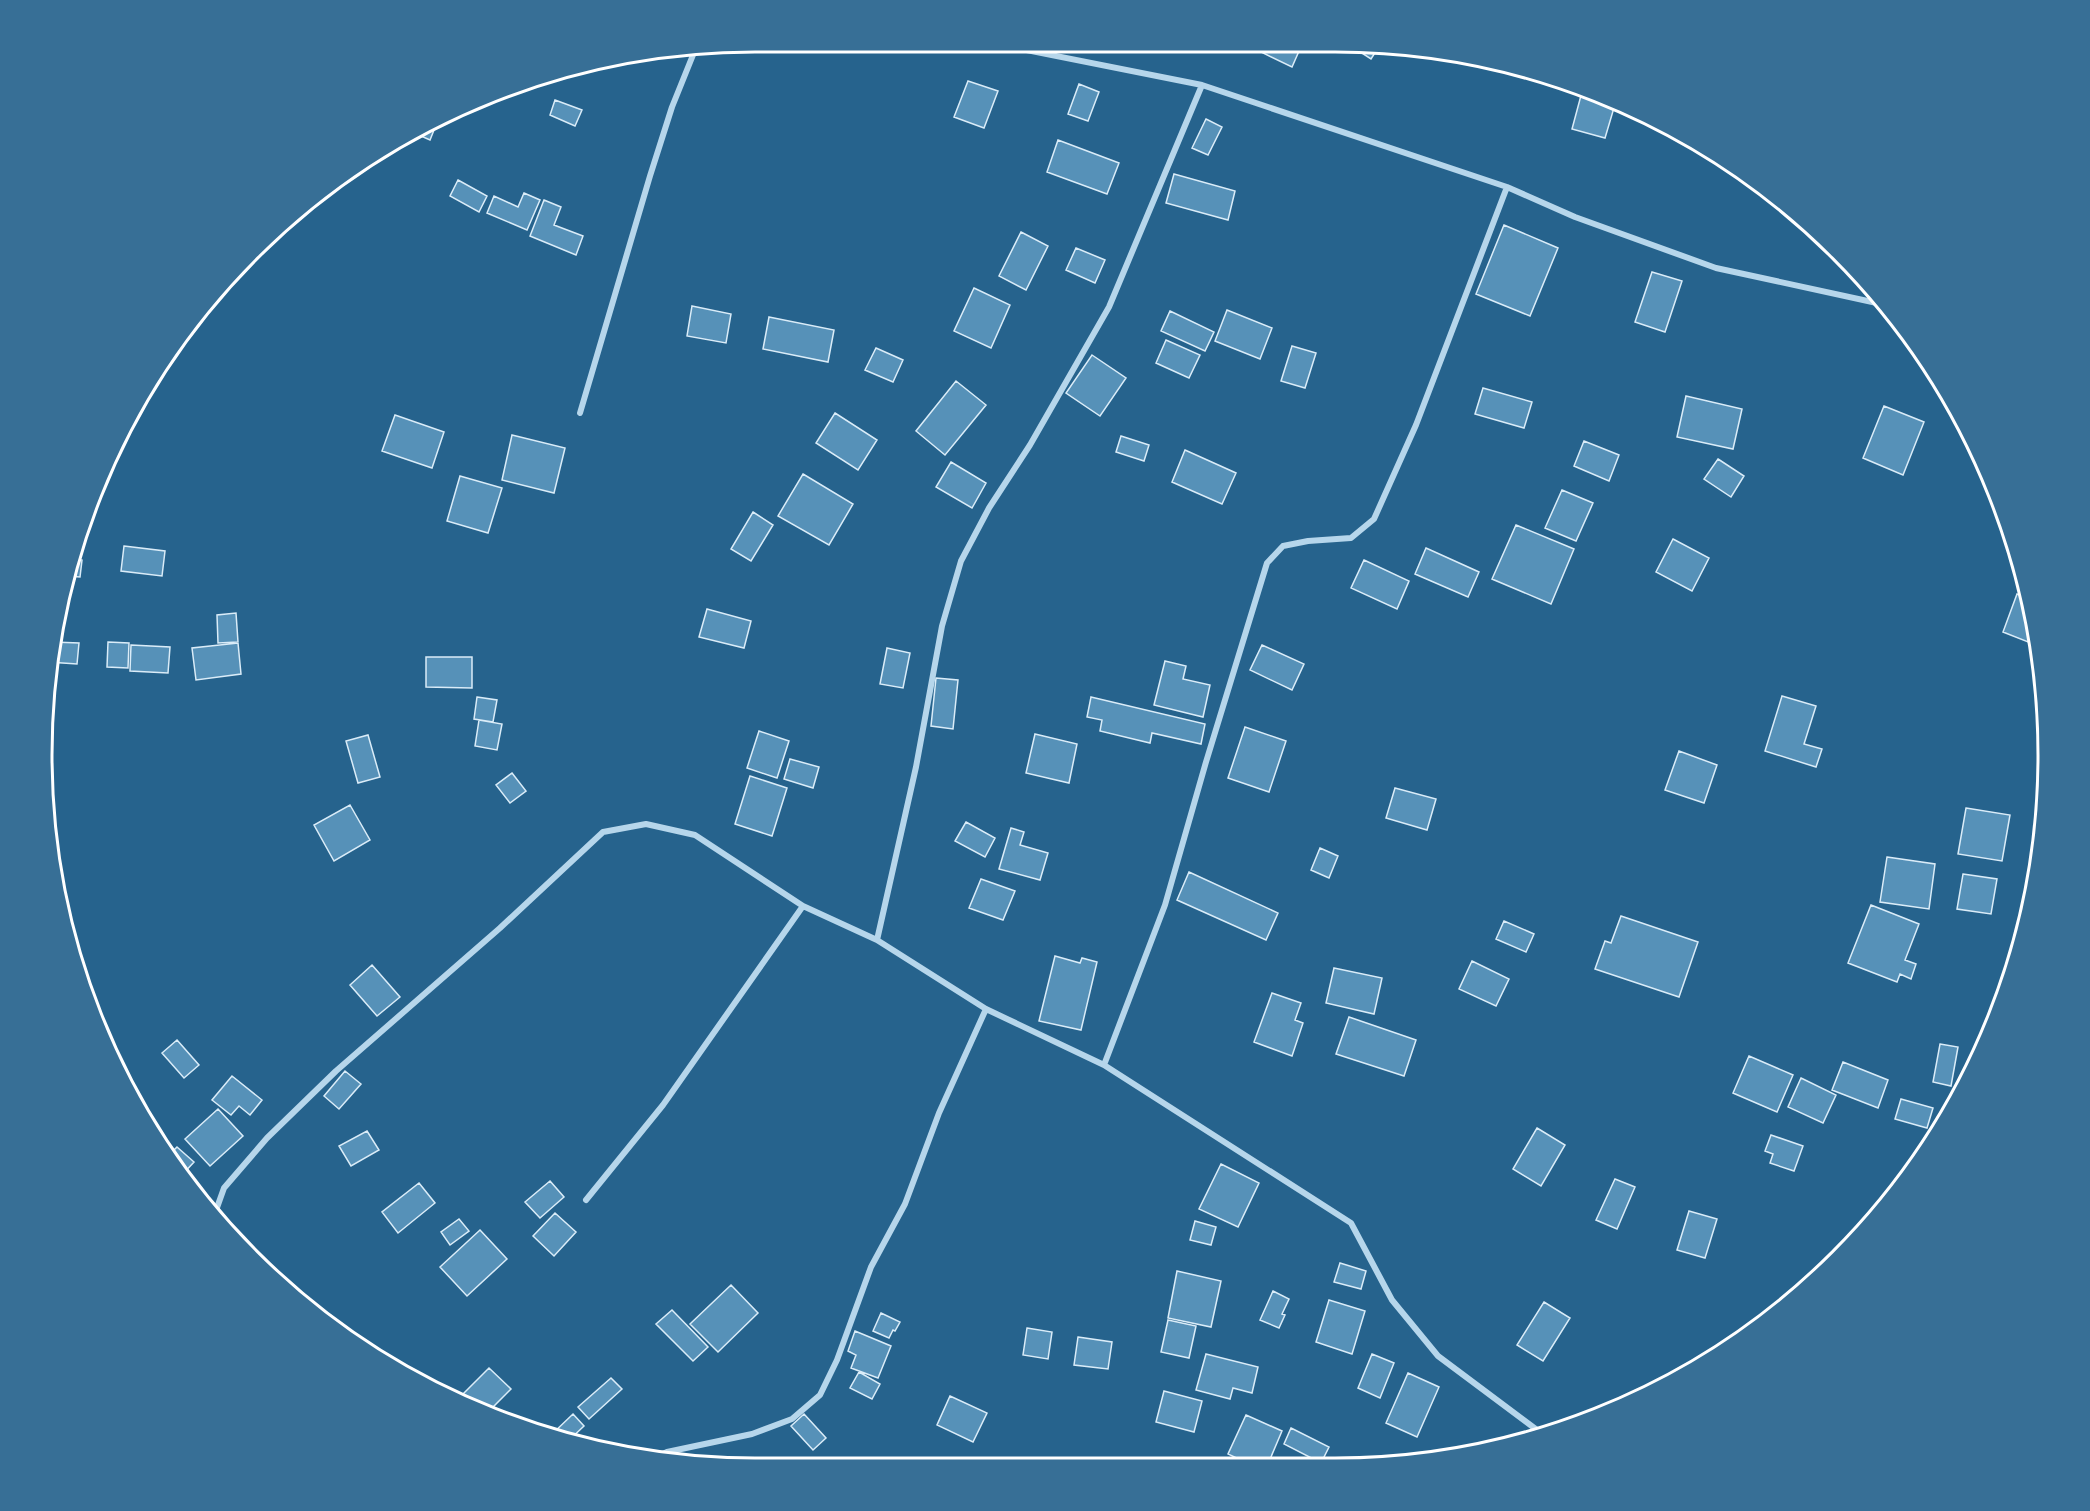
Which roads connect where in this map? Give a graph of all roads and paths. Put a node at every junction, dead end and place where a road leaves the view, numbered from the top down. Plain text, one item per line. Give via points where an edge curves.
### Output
1 (1036, 52) edge
2 (693, 56) edge
3 (1202, 85) junction
4 (1507, 187) junction
5 (1871, 302) edge
6 (580, 413) dead end
7 (803, 906) junction
8 (877, 940) junction
9 (986, 1010) junction
10 (1104, 1065) junction
11 (586, 1200) dead end
12 (217, 1207) edge
13 (1536, 1429) edge
14 (666, 1452) edge

1 - 3 street
2 - 6 street via 650,176
3 - 4 street
3 - 8 street via 1109,307 961,561 942,626 916,767
4 - 5 street via 1575,217 1716,268
4 - 10 street via 1416,425 1374,519 1351,538 1283,546 1267,563 1165,905
7 - 8 street
7 - 11 street via 663,1106
7 - 12 street via 695,835 646,824 603,832 336,1071 267,1138 224,1188
8 - 9 street
9 - 10 street
9 - 14 street via 950,1086 905,1204 871,1267 820,1395 792,1419 752,1434
10 - 13 street via 1351,1223 1392,1300 1438,1356

